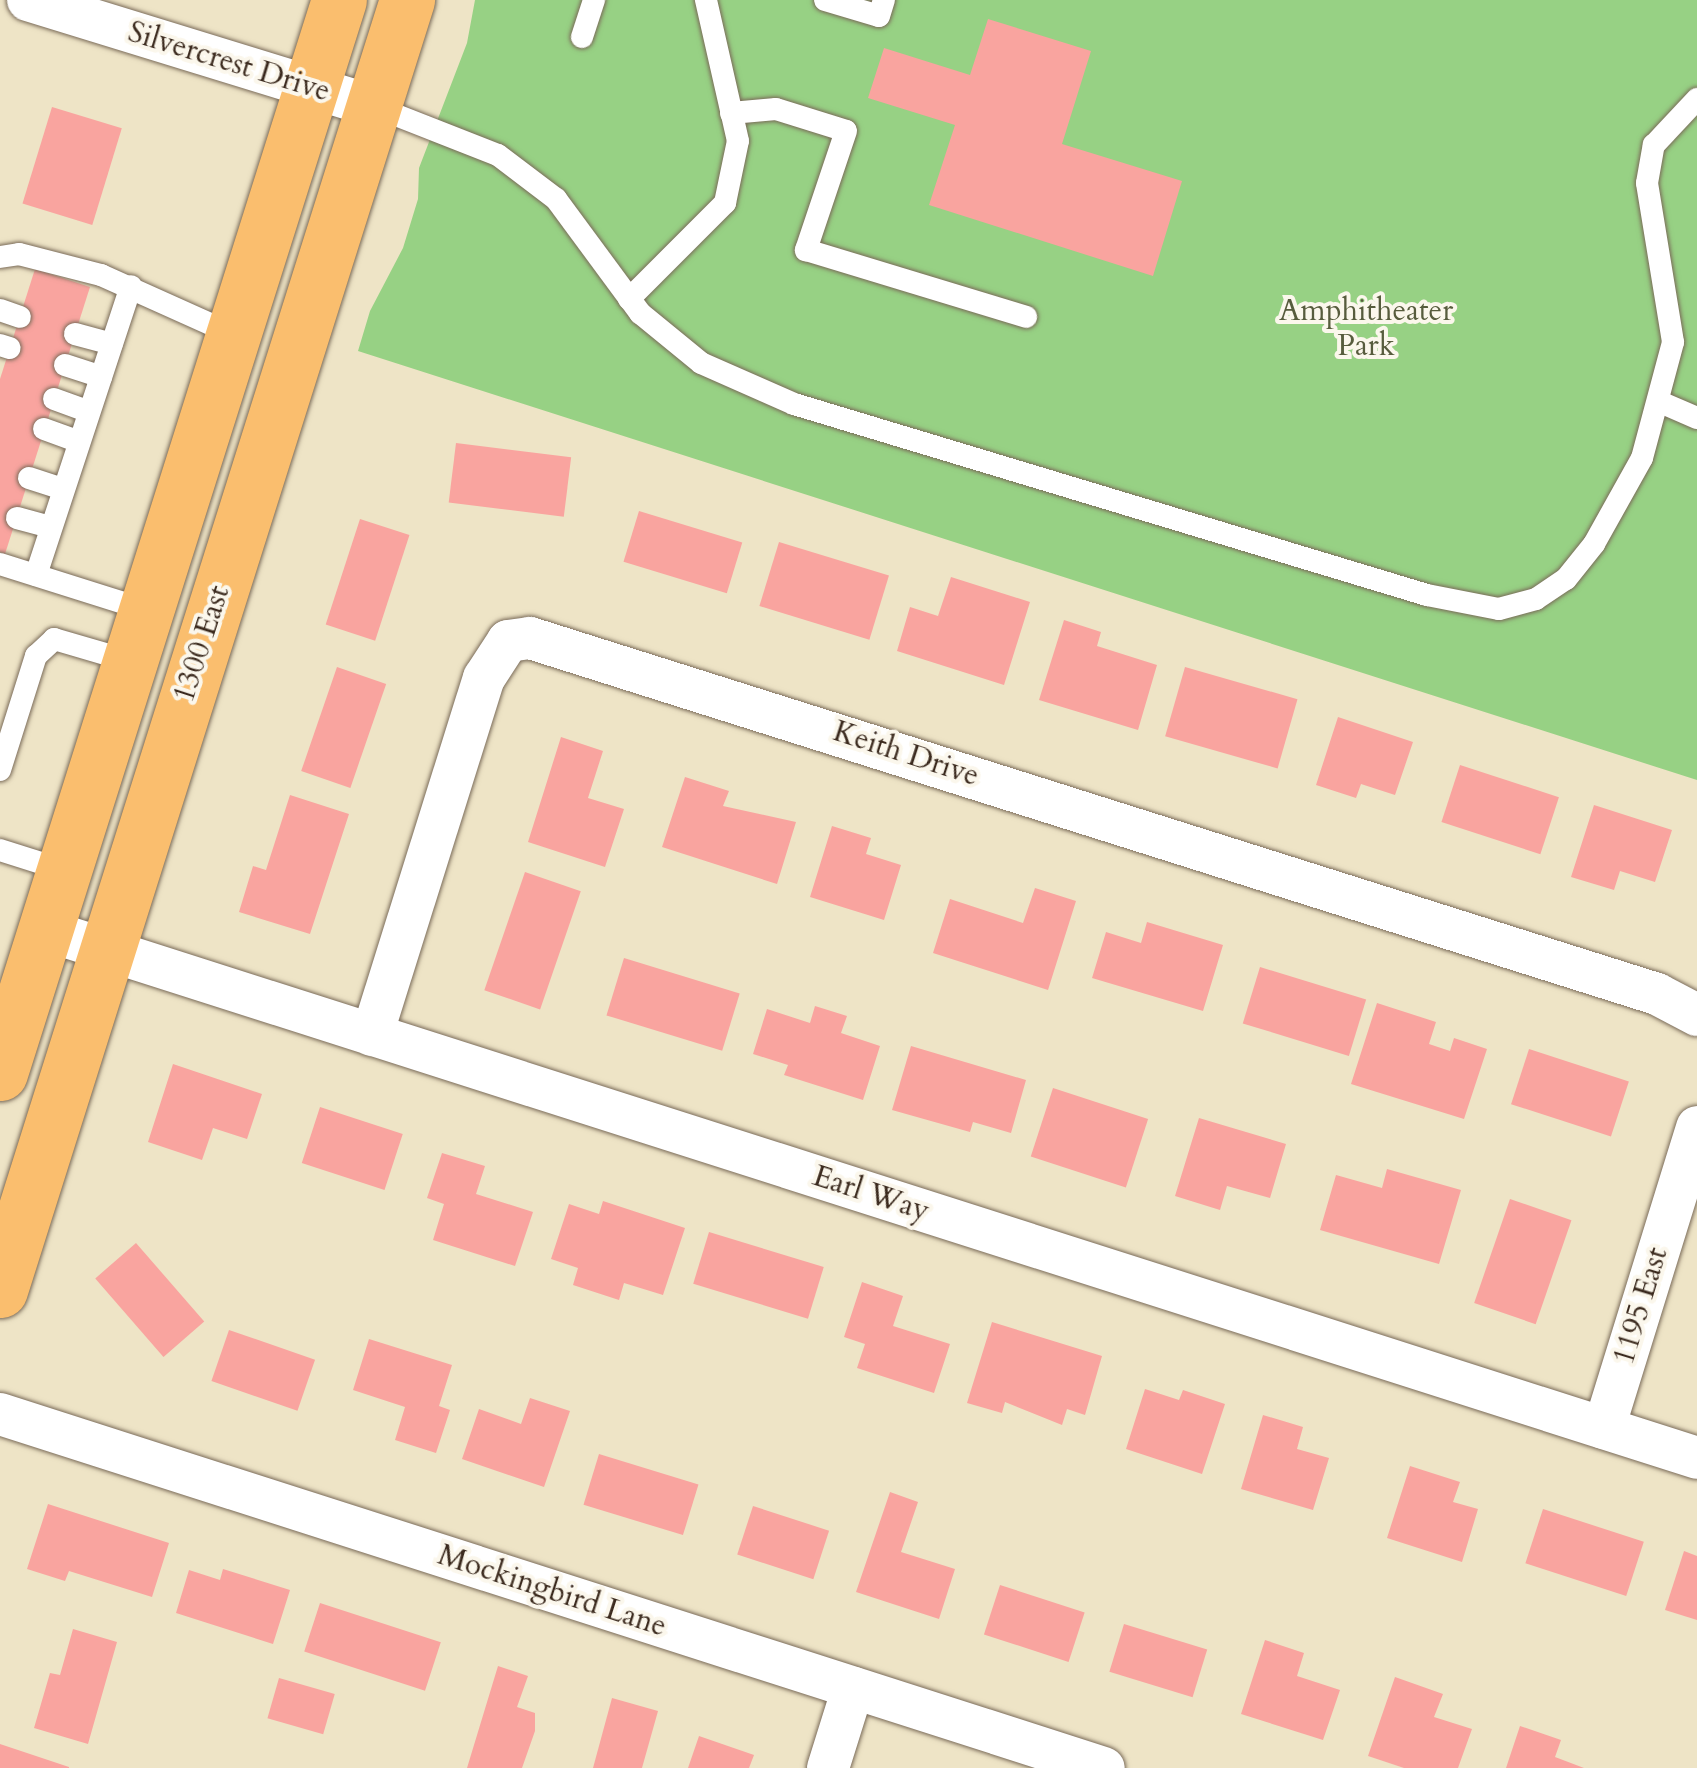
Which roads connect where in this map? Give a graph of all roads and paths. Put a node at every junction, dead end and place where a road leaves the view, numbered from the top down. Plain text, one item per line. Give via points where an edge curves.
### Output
1 (28, 0) edge
2 (339, 0) edge
3 (407, 0) edge
4 (594, 0) edge
5 (706, 0) edge
6 (824, 0) edge
7 (884, 0) edge
8 (582, 36) dead end
9 (313, 87) junction
10 (1697, 99) edge
11 (373, 106) junction
12 (731, 113) junction
13 (0, 257) edge
14 (131, 286) junction
15 (629, 299) junction
16 (1026, 317) dead end
17 (230, 333) junction
18 (74, 334) dead end
19 (112, 344) junction
20 (65, 366) dead end
21 (101, 376) junction
22 (54, 399) dead end
23 (1660, 402) junction
24 (89, 412) junction
25 (1697, 418) edge
26 (44, 429) dead end
27 (79, 442) junction
28 (29, 478) dead end
29 (64, 490) junction
30 (17, 518) dead end
31 (50, 527) junction
32 (0, 564) edge
33 (36, 575) junction
34 (146, 610) junction
35 (129, 661) junction
36 (0, 770) edge
37 (0, 850) edge
38 (64, 871) junction
39 (45, 930) junction
40 (106, 950) junction
41 (1697, 1015) edge
42 (372, 1035) junction
43 (0, 1073) edge
44 (1697, 1127) edge
45 (0, 1290) edge
46 (0, 1414) edge
47 (1604, 1428) junction
48 (1697, 1458) edge
49 (853, 1688) junction
50 (828, 1768) edge
51 (1104, 1768) edge

1 - 9 street, Silvercrest Drive
2 - 9 main road
3 - 11 main road, 1300 East
4 - 8 lane
5 - 12 lane
6 - 7 lane via 879,16
9 - 11 street, Silvercrest Drive
9 - 17 main road
10 - 23 lane via 1654,146 1647,182 1673,342
11 - 15 lane via 498,155 556,200
11 - 40 main road, 1300 East
12 - 15 lane via 738,141 725,203
12 - 16 lane via 776,109 846,131 806,250
13 - 14 lane via 19,254
14 - 17 lane
14 - 19 lane
15 - 23 lane via 700,364 794,404 1427,595 1499,609 1551,589 1594,544 1642,458
17 - 34 main road
18 - 19 lane
19 - 21 lane
20 - 21 lane
21 - 24 lane
22 - 24 lane
23 - 25 lane
24 - 27 lane
26 - 27 lane
27 - 29 lane
28 - 29 lane
29 - 31 lane
30 - 31 lane
31 - 33 lane
32 - 33 lane
33 - 34 lane
34 - 35 main road
35 - 36 lane via 54,638 36,656
35 - 38 main road
37 - 38 lane
38 - 39 main road
39 - 40 street, Earl Way
39 - 43 main road
40 - 42 street, Earl Way
40 - 45 main road, 1300 East
41 - 42 street, Keith Drive via 1657,994 530,638 508,640 484,678
42 - 47 street, Earl Way
44 - 47 street, 1195 East
46 - 49 street, Mockingbird Lane
47 - 48 street, Earl Way
49 - 50 street
49 - 51 street, Mockingbird Lane

